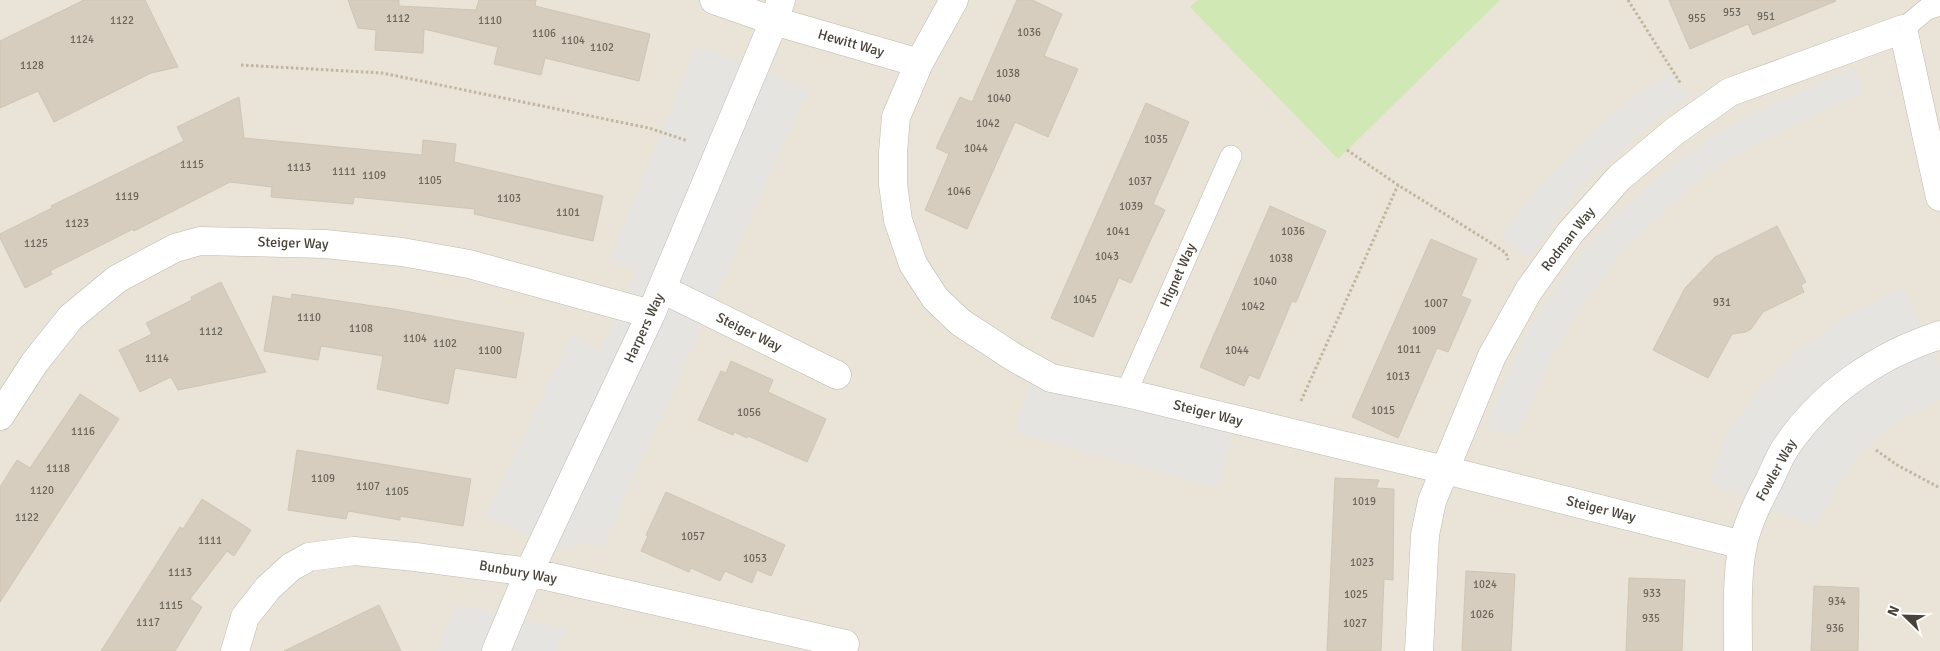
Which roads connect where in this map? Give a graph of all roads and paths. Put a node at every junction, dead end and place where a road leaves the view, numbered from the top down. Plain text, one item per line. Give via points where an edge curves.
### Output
1 (714, 0) edge
2 (954, 0) edge
3 (1628, 0) edge
4 (1940, 5) edge
5 (777, 10) edge
6 (1903, 30) junction
7 (919, 63) junction
8 (241, 65) dead end
9 (1701, 112) junction
10 (1347, 150) dead end
11 (719, 151) junction
12 (1231, 156) dead end
13 (1398, 185) junction
14 (1940, 197) edge
15 (1508, 266) dead end
16 (662, 289) junction
17 (651, 314) junction
18 (1940, 335) edge
19 (837, 375) dead end
20 (1126, 393) junction
21 (0, 416) edge
22 (1287, 432) junction
23 (1876, 450) dead end
24 (1445, 470) junction
25 (1940, 488) edge
26 (1743, 545) junction
27 (529, 572) junction
28 (844, 644) dead end
29 (235, 651) edge
30 (496, 651) edge
31 (1420, 651) edge
32 (1738, 651) edge

1 - 5 street, Hewitt Way
2 - 7 street
3 - 9 path
4 - 6 lane, Rodman Way via 1927,10
5 - 7 street, Hewitt Way
5 - 11 street, Harpers Way
6 - 9 street, Rodman Way via 1730,92
6 - 14 street
7 - 20 street, Steiger Way via 896,117 893,184 898,220 913,264 934,298 960,322 1051,378
8 - 11 path via 382,73 649,128
9 - 24 street, Rodman Way via 1619,178 1570,233 1528,290 1492,356
10 - 13 path
11 - 16 street, Harpers Way
12 - 20 lane, Hignet Way
13 - 15 path via 1506,254
13 - 22 path
16 - 17 street, Harpers Way
16 - 19 street, Steiger Way
17 - 21 street, Steiger Way via 469,264 402,252 325,244 200,241 175,248 117,279 71,317 35,362
17 - 27 street, Harpers Way
18 - 26 street, Fowler Way via 1910,345 1878,362 1839,388 1806,420 1783,452 1752,514
20 - 22 street, Steiger Way
22 - 24 street, Steiger Way
23 - 25 path via 1896,465
24 - 26 street, Steiger Way
24 - 31 street, Rodman Way via 1432,501 1425,535
26 - 32 street, Fowler Way
27 - 28 street, Bunbury Way
27 - 29 street, Bunbury Way via 354,551 310,557 291,567 268,588 246,617
27 - 30 street, Harpers Way

